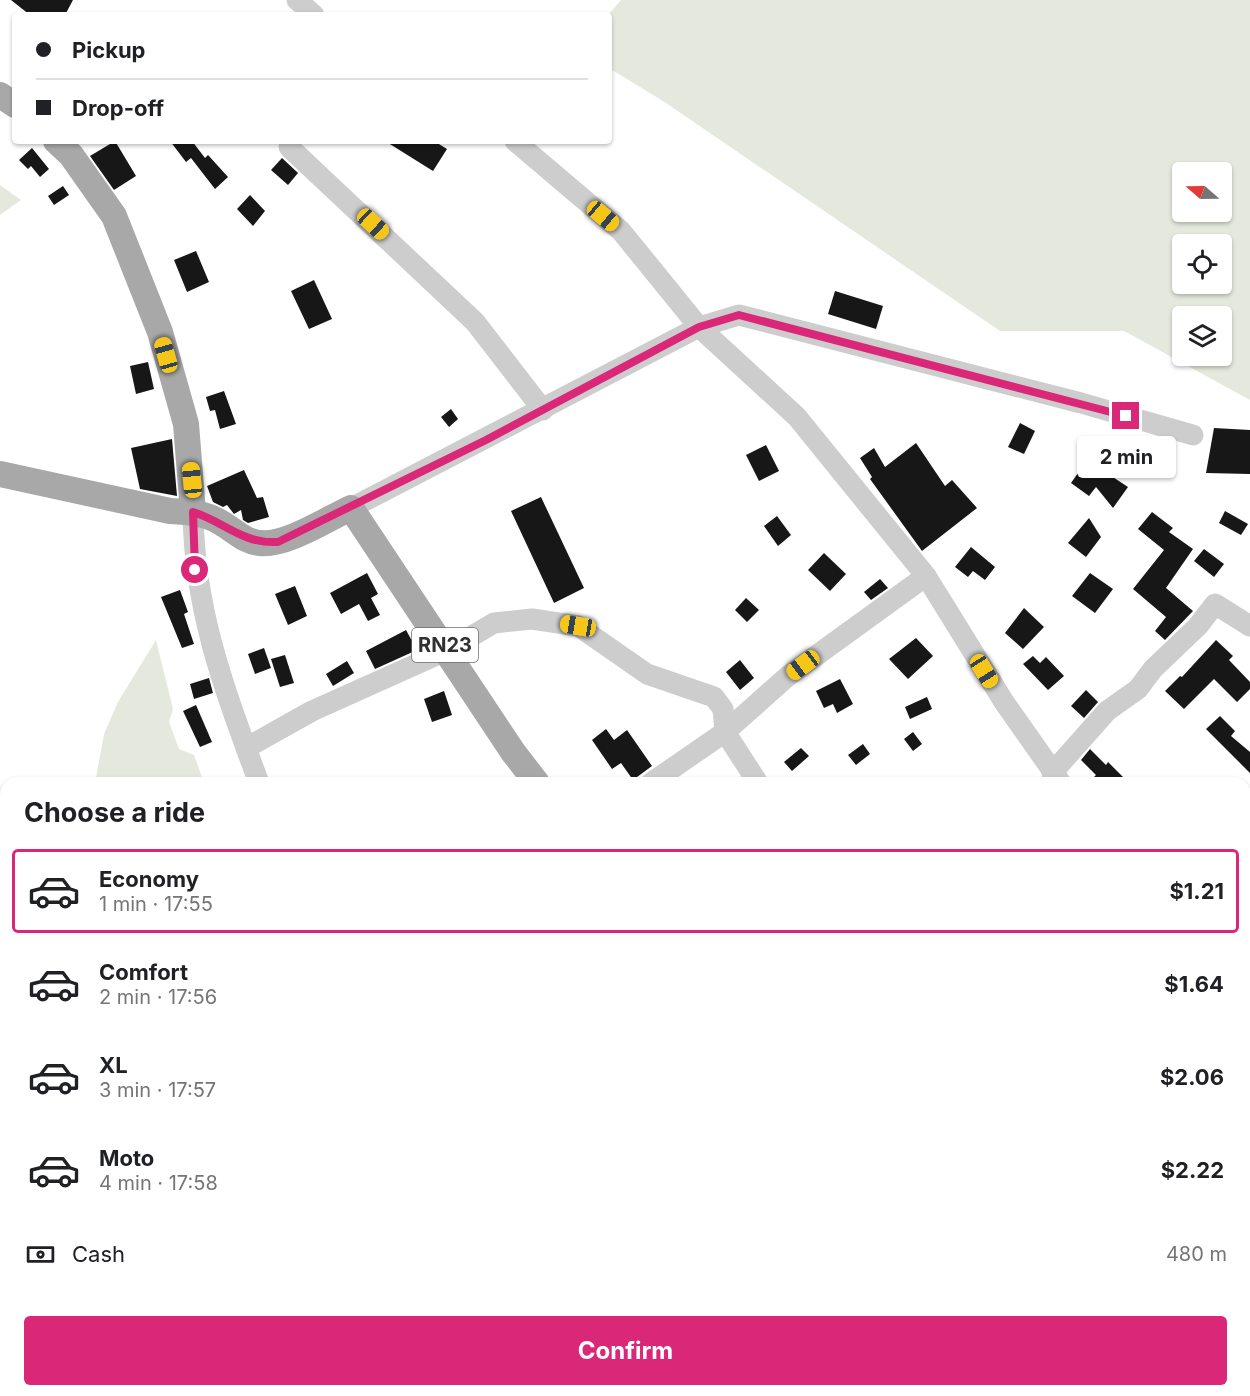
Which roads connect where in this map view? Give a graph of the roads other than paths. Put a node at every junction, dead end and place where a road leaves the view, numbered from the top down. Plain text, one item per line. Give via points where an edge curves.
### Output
1 (297, 0) edge
2 (311, 12) edge
3 (59, 144) edge
4 (519, 144) edge
5 (289, 147) dead end
6 (699, 327) junction
7 (543, 410) junction
8 (1193, 435) dead end
9 (0, 474) edge
10 (351, 508) junction
11 (193, 512) junction
12 (926, 576) junction
13 (1250, 626) edge
14 (448, 650) junction
15 (725, 732) junction
16 (246, 748) junction
17 (257, 777) edge
18 (532, 777) edge
19 (660, 777) edge
20 (754, 777) edge
21 (1055, 777) edge
22 (1057, 777) edge

1 - 2 street
3 - 11 main road via 114,216 160,332 186,424
4 - 6 street via 621,231
5 - 7 street via 475,322
6 - 7 street
6 - 8 street via 739,315
6 - 12 street via 797,417
7 - 10 street
9 - 11 main road via 170,511
10 - 11 main road via 278,542 260,543
10 - 14 main road, RN23
11 - 16 street via 197,584 230,708
12 - 15 street via 788,676
12 - 21 street
13 - 22 street via 1215,604 1138,689 1107,711
14 - 15 street via 494,623 532,619 578,626 647,674 714,697 723,709
14 - 16 street via 312,711
14 - 18 main road, RN23
15 - 19 street
15 - 20 street
16 - 17 street

